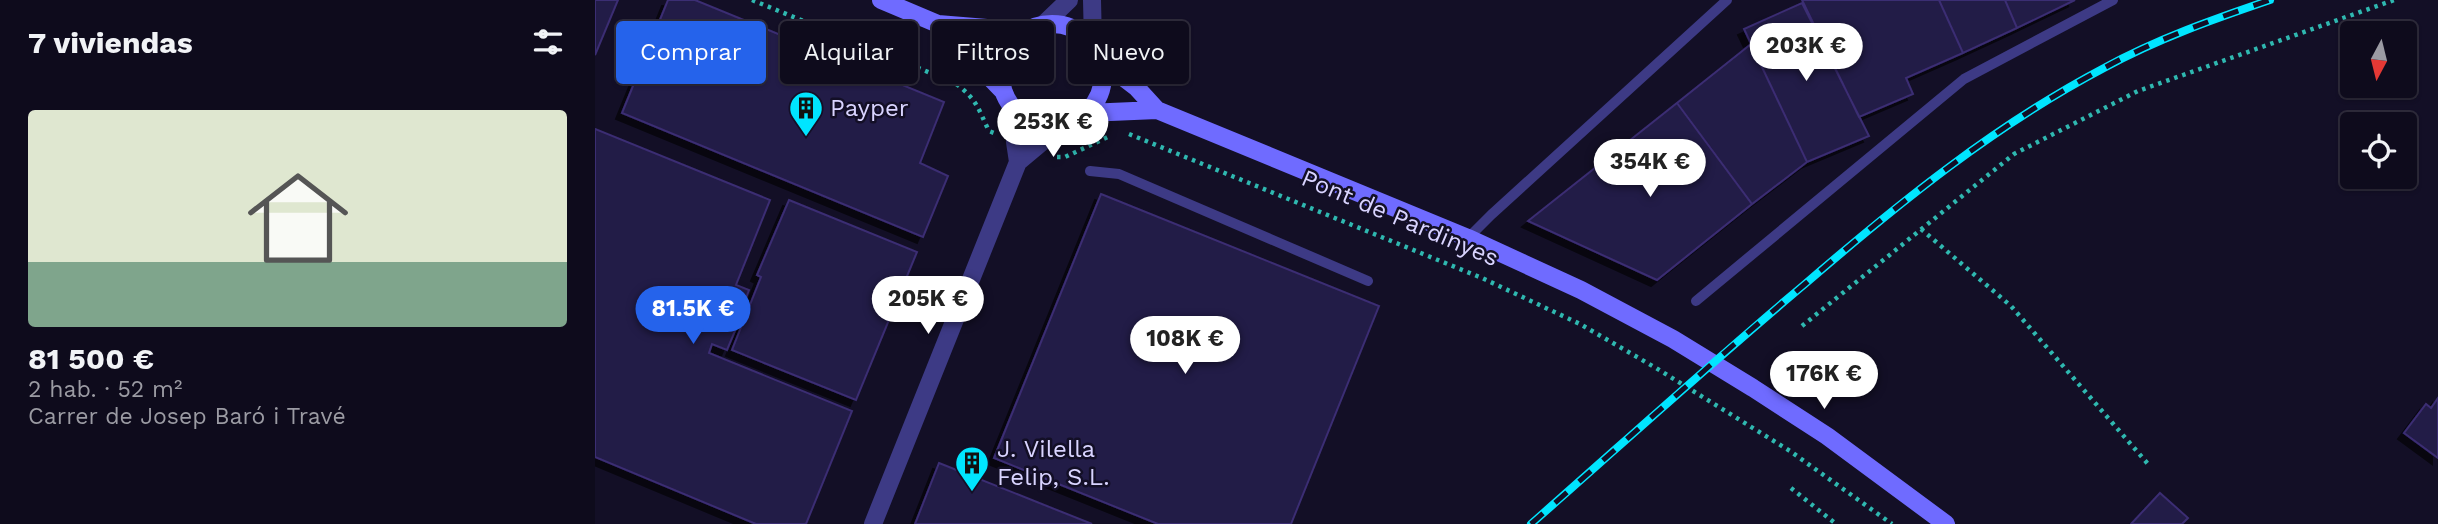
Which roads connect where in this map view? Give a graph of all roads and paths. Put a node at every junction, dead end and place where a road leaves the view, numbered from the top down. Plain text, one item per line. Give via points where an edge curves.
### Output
1 (752, 0) edge
2 (881, 0) edge
3 (1069, 0) edge
4 (1092, 0) edge
5 (1727, 0) edge
6 (2113, 0) edge
7 (2394, 0) edge
8 (932, 21) edge
9 (1047, 21) edge
10 (1092, 21) edge
11 (996, 84) edge
12 (1002, 84) edge
13 (1103, 84) edge
14 (1132, 84) edge
15 (1002, 90) junction
16 (1015, 110) junction
17 (1157, 110) junction
18 (1087, 113) junction
19 (1061, 126) junction
20 (1117, 134) dead end
21 (1015, 142) junction
22 (1018, 162) junction
23 (1090, 171) dead end
24 (1921, 229) junction
25 (1468, 238) junction
26 (1368, 281) dead end
27 (1696, 301) dead end
28 (1802, 326) dead end
29 (2148, 464) dead end
30 (1791, 488) dead end
31 (873, 524) edge
32 (1836, 524) edge
33 (1892, 524) edge
34 (1946, 524) edge

1 - 21 path via 955,83 980,108 989,131
2 - 8 main road
3 - 9 street
4 - 10 street
5 - 25 lane
6 - 27 lane via 1964,79
7 - 24 path via 2138,91 2014,154
11 - 15 main road
12 - 15 main road
13 - 18 main road
14 - 17 main road
15 - 16 main road
16 - 19 main road via 1028,120
16 - 21 street
17 - 18 main road
17 - 25 main road, Pont de Pardinyes
18 - 19 main road
19 - 22 street
20 - 33 path, Pont de Pardinyes via 1142,138 1482,278 1580,324 1790,451
21 - 22 street
22 - 31 street
23 - 26 lane via 1119,174
24 - 28 path
24 - 29 path via 2011,306
25 - 34 main road, Pont de Pardinyes via 1673,339 1827,436
30 - 32 path

